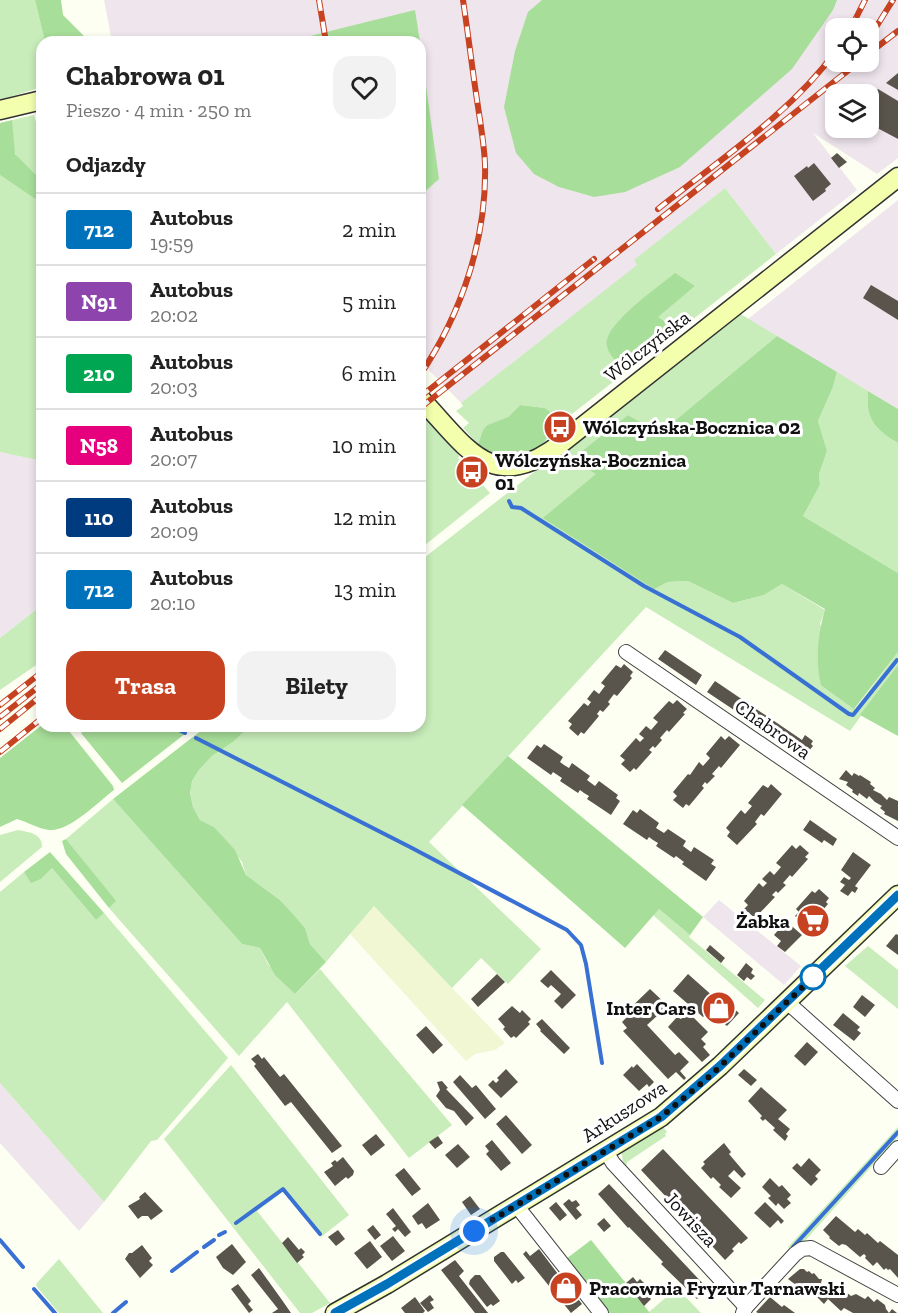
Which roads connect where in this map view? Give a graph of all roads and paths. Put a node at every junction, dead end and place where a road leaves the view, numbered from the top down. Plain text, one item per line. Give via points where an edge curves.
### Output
1 (36, 102) edge
2 (0, 111) edge
3 (898, 177) edge
4 (426, 404) edge
5 (626, 652) dead end
6 (898, 838) edge
7 (898, 895) edge
8 (787, 1002) junction
9 (898, 1101) edge
10 (898, 1148) edge
11 (605, 1150) junction
12 (881, 1167) dead end
13 (516, 1205) junction
14 (898, 1295) edge
15 (744, 1310) edge
16 (335, 1313) edge
17 (601, 1313) edge

1 - 2 main road
3 - 4 main road, Wólczyńska via 533,462 504,468 484,461
5 - 6 street, Chabrowa
7 - 8 main road, Arkuszowa
8 - 9 street
8 - 11 main road, Arkuszowa via 661,1117
10 - 12 street
11 - 13 main road, Arkuszowa
11 - 15 street, Jowisza
13 - 16 main road, Arkuszowa
13 - 17 street
14 - 15 street via 811,1248 795,1254

